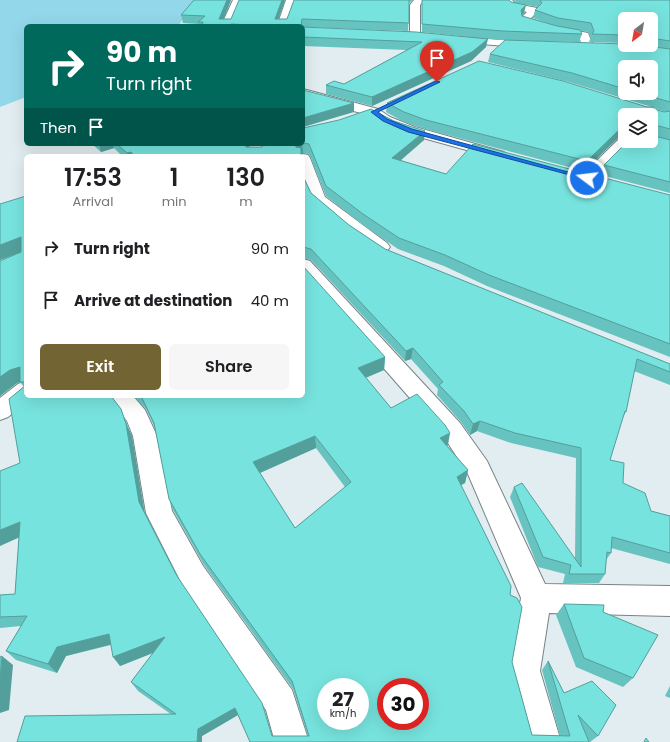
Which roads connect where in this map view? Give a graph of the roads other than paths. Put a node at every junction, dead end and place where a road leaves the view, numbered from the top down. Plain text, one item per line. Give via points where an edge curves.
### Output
1 (238, 0) edge
2 (292, 0) edge
3 (419, 0) edge
4 (507, 0) edge
5 (227, 24) edge
6 (283, 24) edge
7 (400, 36) edge
8 (446, 39) edge
9 (500, 44) junction
10 (544, 46) edge
11 (573, 47) edge
12 (588, 48) junction
13 (602, 48) edge
14 (488, 54) dead end
15 (305, 94) edge
16 (387, 106) edge
17 (374, 112) junction
18 (354, 119) edge
19 (618, 148) edge
20 (513, 159) edge
21 (305, 167) edge
22 (572, 174) edge
23 (587, 178) junction
24 (601, 182) edge
25 (397, 256) edge
26 (305, 267) edge
27 (24, 392) edge
28 (121, 398) edge
29 (0, 411) edge
30 (536, 598) junction
31 (670, 600) edge
32 (292, 742) edge
33 (544, 742) edge

1 - 5 street
2 - 6 street
3 - 7 street via 415,5 419,37
4 - 12 street via 513,6 534,10 525,22 584,35
8 - 9 street
9 - 10 street
9 - 14 street
11 - 12 street
12 - 13 street
15 - 17 street
16 - 17 street
17 - 18 street
17 - 20 street via 385,120 410,130
19 - 23 street
21 - 25 street via 318,199 356,230
22 - 23 street
23 - 24 street
26 - 30 street via 452,430 478,469
27 - 29 street
28 - 32 street via 137,416 145,436 159,513 193,576 280,702
30 - 31 street
30 - 33 street via 524,671

